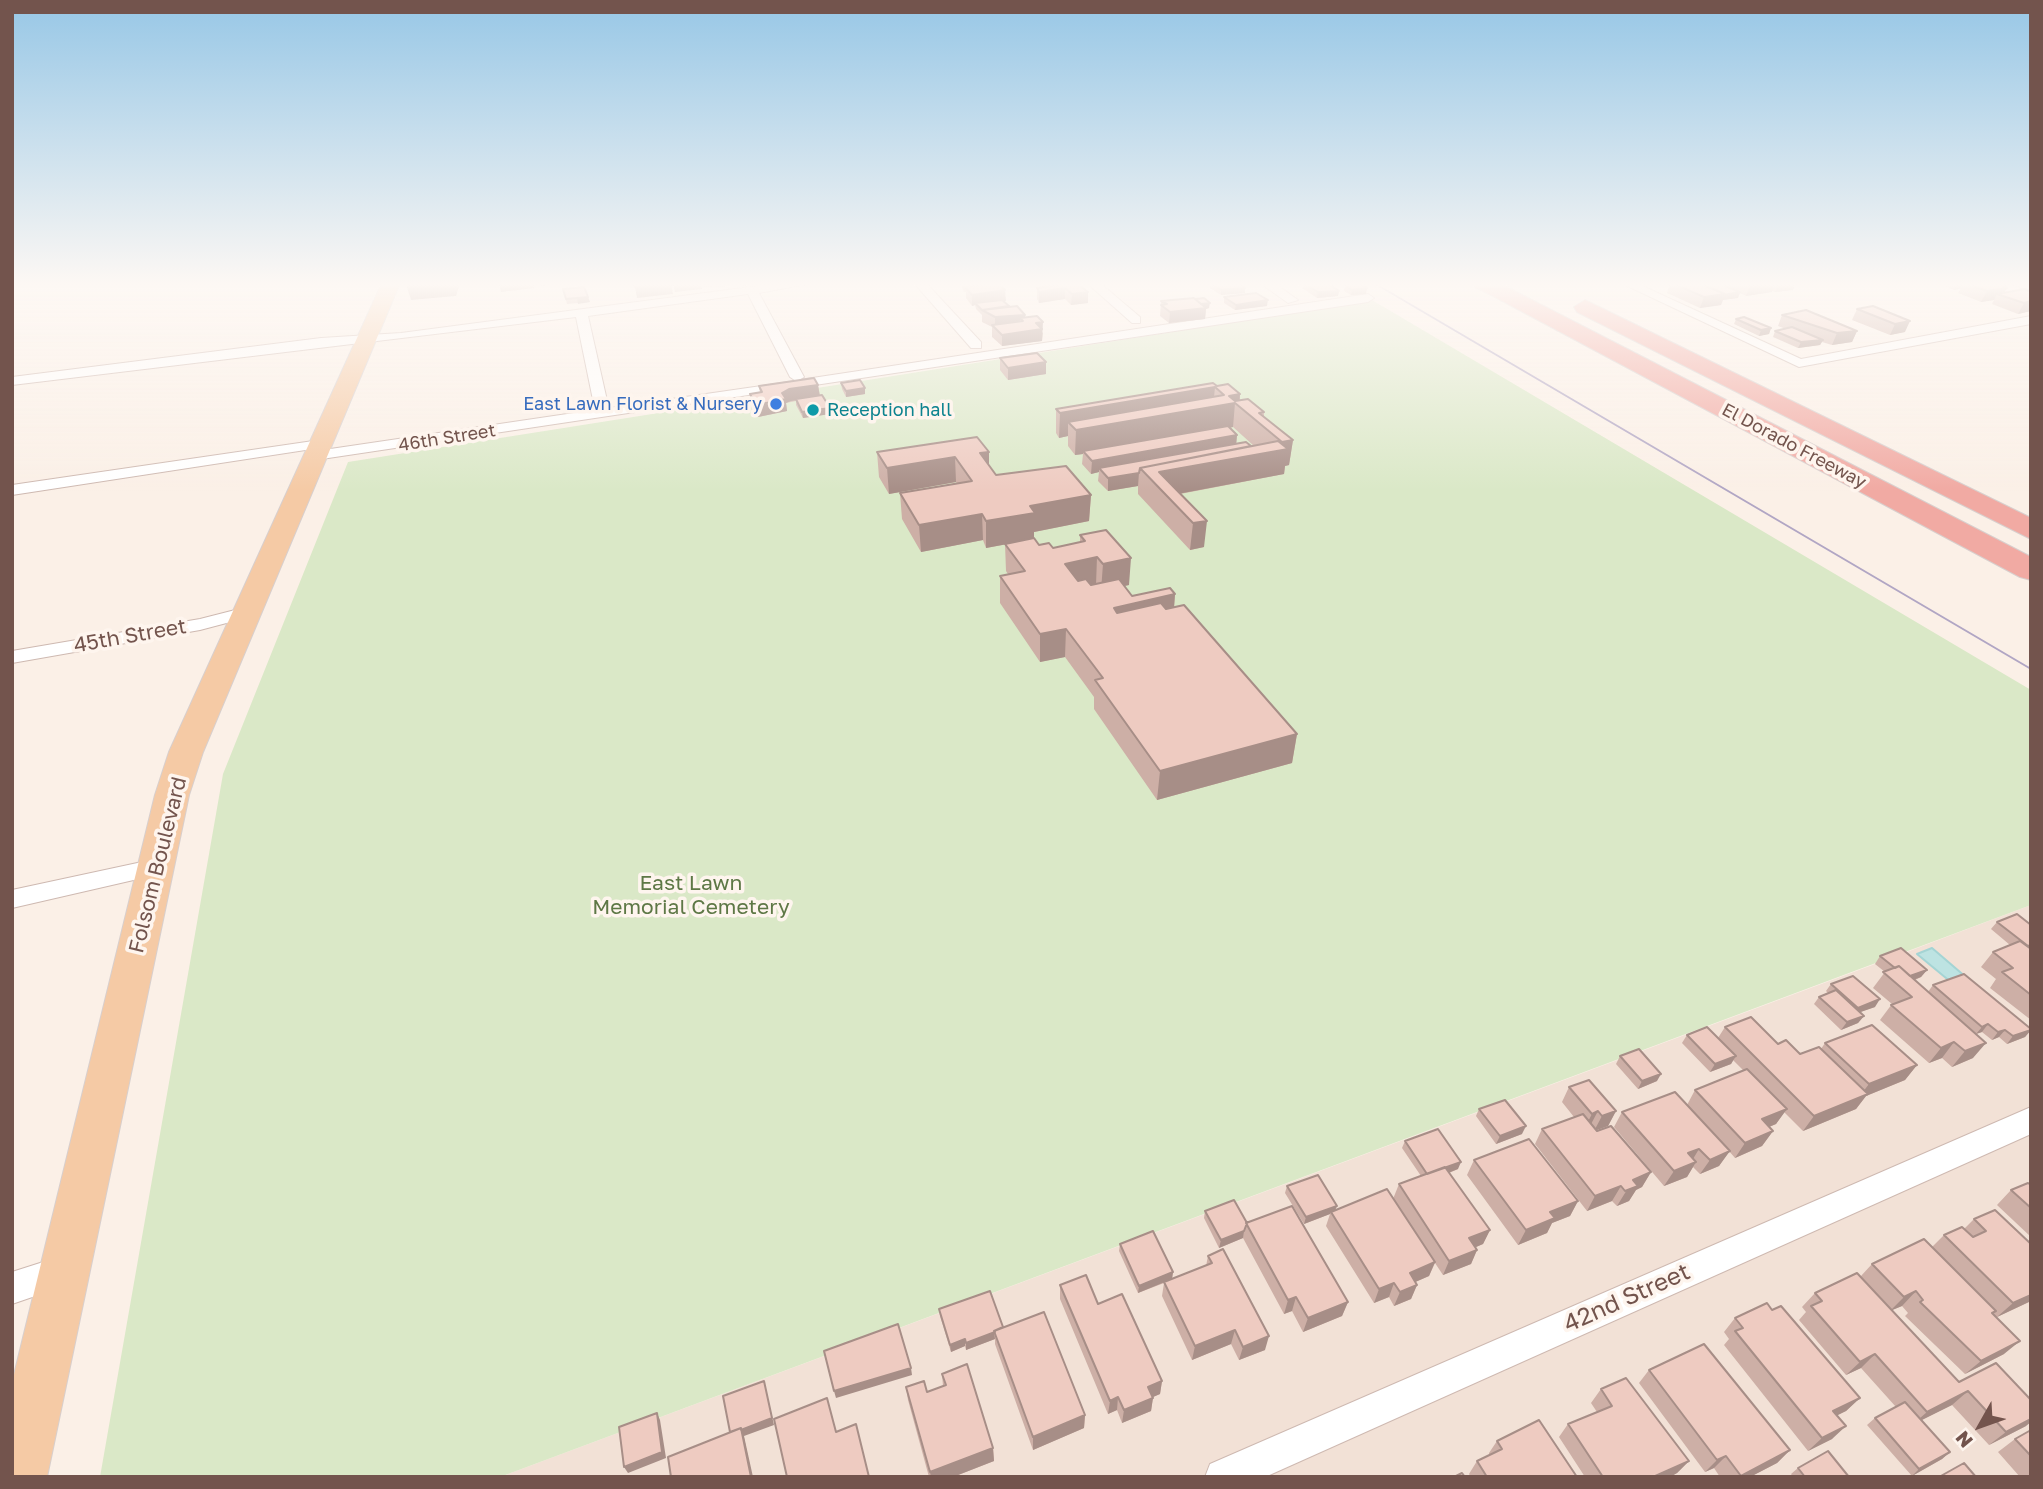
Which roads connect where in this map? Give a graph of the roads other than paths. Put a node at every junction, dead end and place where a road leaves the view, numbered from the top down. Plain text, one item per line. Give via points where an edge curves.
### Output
1 (252, 352) edge
2 (360, 352) edge
3 (590, 352) edge
4 (784, 352) edge
5 (1016, 352) edge
6 (1616, 352) edge
7 (1676, 352) edge
8 (1777, 352) edge
9 (1856, 352) edge
10 (797, 377) edge
11 (12, 381) edge
12 (601, 405) dead end
13 (318, 450) junction
14 (12, 490) edge
15 (2031, 530) edge
16 (2031, 570) edge
17 (247, 611) junction
18 (12, 657) edge
19 (156, 867) junction
20 (12, 900) edge
21 (2031, 1120) edge
22 (62, 1272) junction
23 (12, 1288) edge
24 (18, 1477) edge
25 (1223, 1477) edge

1 - 11 street
2 - 13 main road, Folsom Boulevard
3 - 12 street
4 - 10 street
5 - 13 street, 46th Street
6 - 16 highway, El Dorado Freeway
7 - 15 highway, El Dorado Freeway
8 - 9 street via 1799,363
13 - 14 street, 46th Street
13 - 17 main road, Folsom Boulevard
17 - 18 street, 45th Street via 200,624
17 - 19 main road, Folsom Boulevard via 186,752
19 - 20 street
19 - 22 main road, Folsom Boulevard
21 - 25 street, 42nd Street
22 - 23 street
22 - 24 main road, Folsom Boulevard

